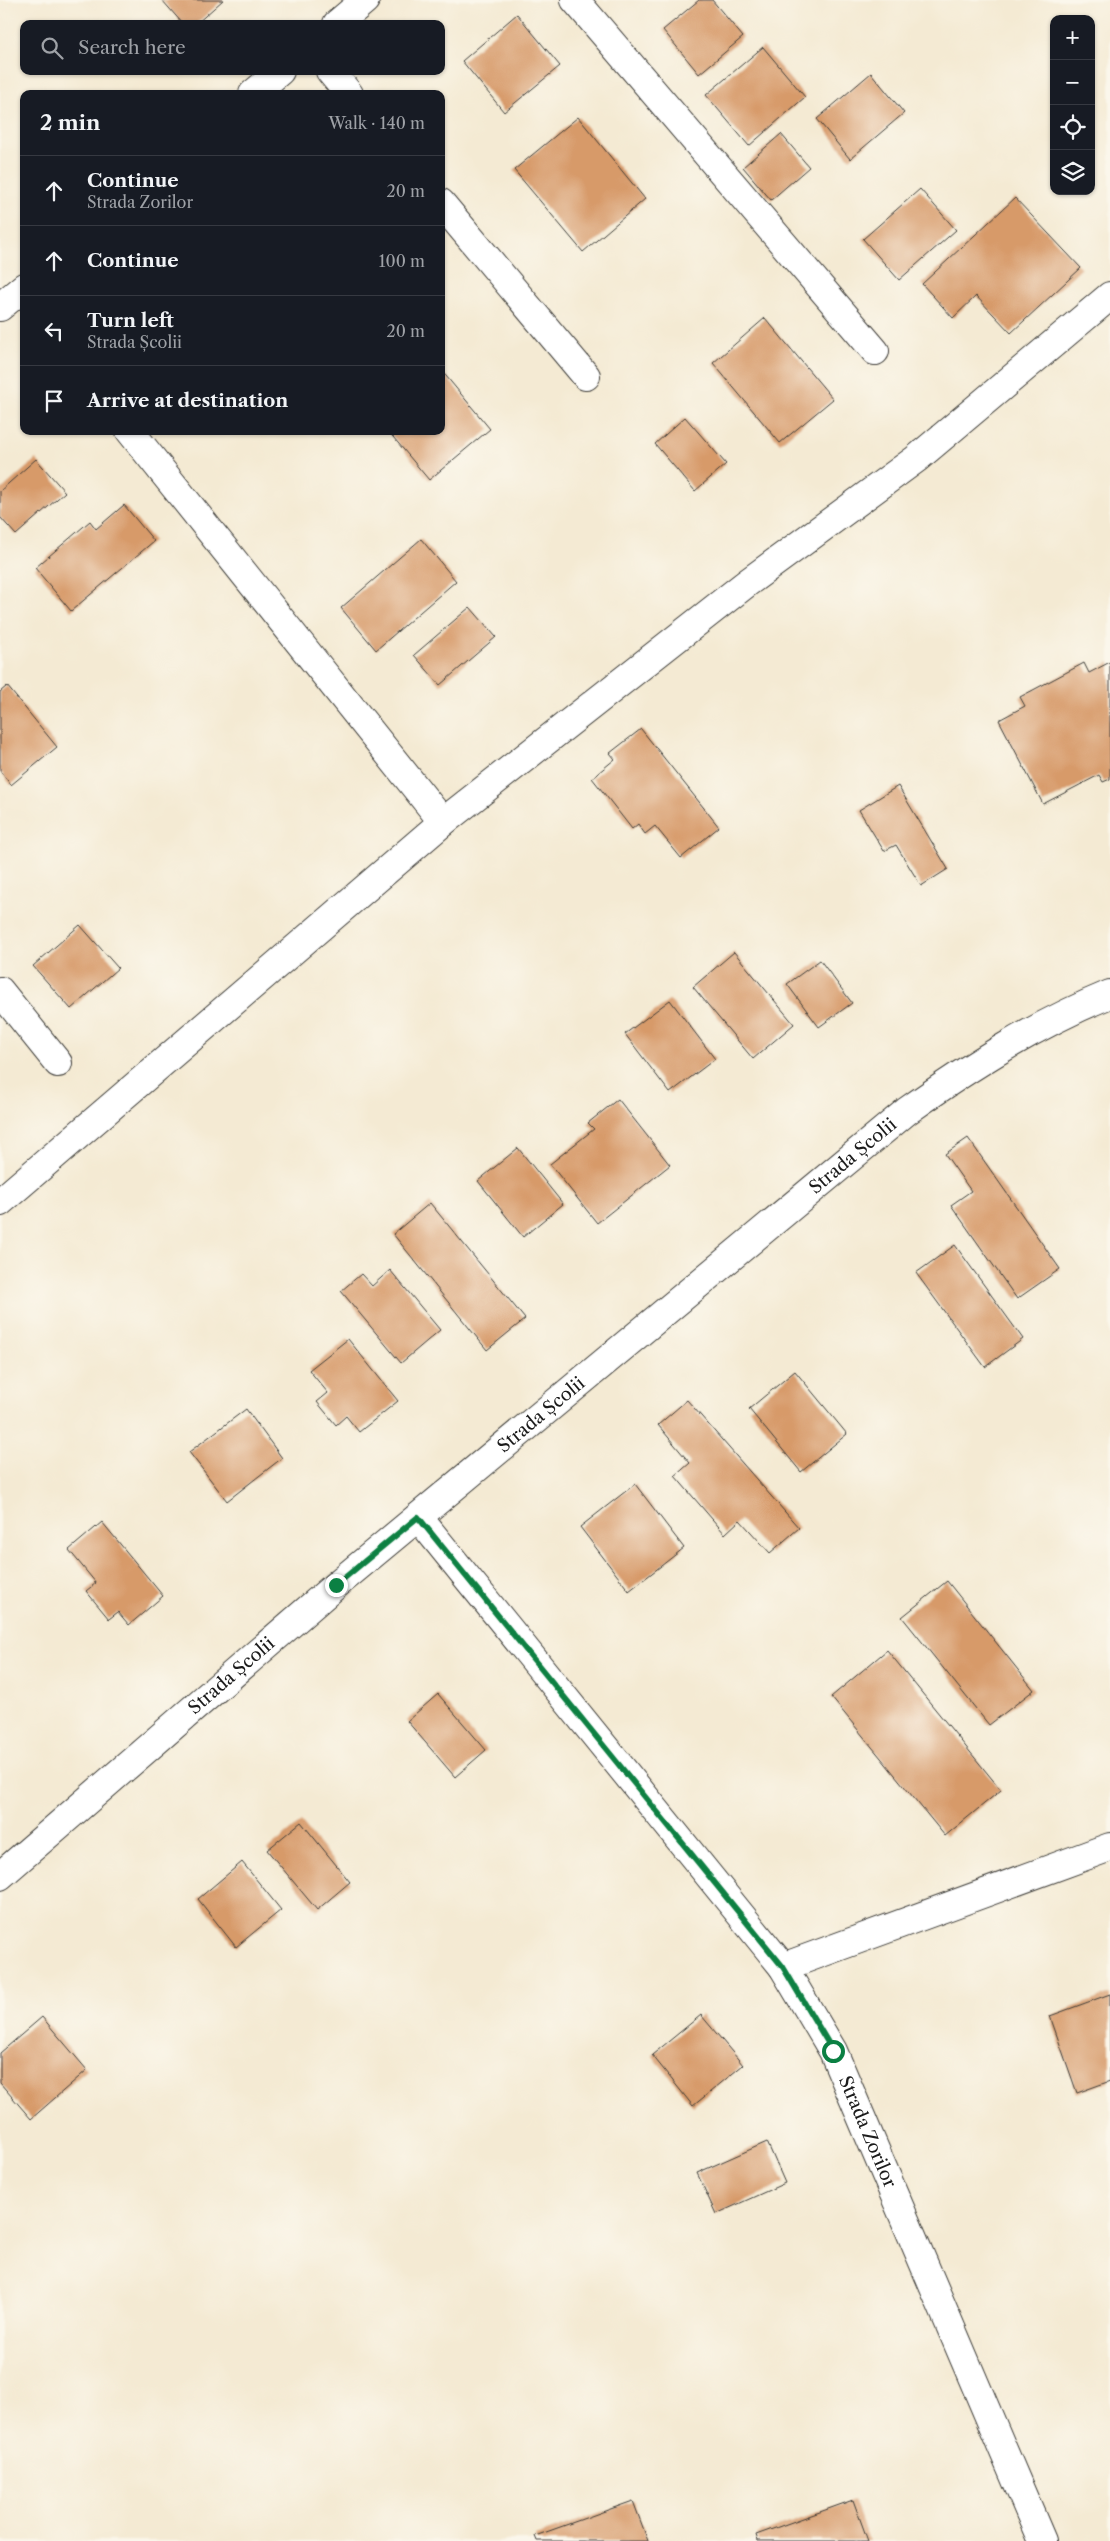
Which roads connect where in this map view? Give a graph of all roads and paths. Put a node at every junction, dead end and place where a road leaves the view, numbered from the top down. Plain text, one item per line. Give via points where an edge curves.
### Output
1 (365, 0) edge
2 (575, 0) edge
3 (342, 20) edge
4 (275, 75) edge
5 (333, 75) edge
6 (258, 90) edge
7 (346, 90) edge
8 (445, 208) edge
9 (1110, 296) edge
10 (875, 351) dead end
11 (586, 376) dead end
12 (133, 435) edge
13 (444, 822) junction
14 (0, 991) edge
15 (1110, 994) edge
16 (58, 1063) dead end
17 (0, 1202) edge
18 (418, 1517) junction
19 (1110, 1847) edge
20 (0, 1876) edge
21 (783, 1967) junction
22 (1042, 2541) edge

1 - 3 street
2 - 10 street
4 - 6 street
5 - 7 street
8 - 11 street
9 - 13 street via 916,459 747,582
12 - 13 street
13 - 17 street
14 - 16 street
15 - 18 street, Strada Școlii via 1025,1033 907,1110
18 - 20 street, Strada Școlii via 328,1591
18 - 21 street, Strada Zorilor
19 - 21 street
21 - 22 street, Strada Zorilor via 833,2051

